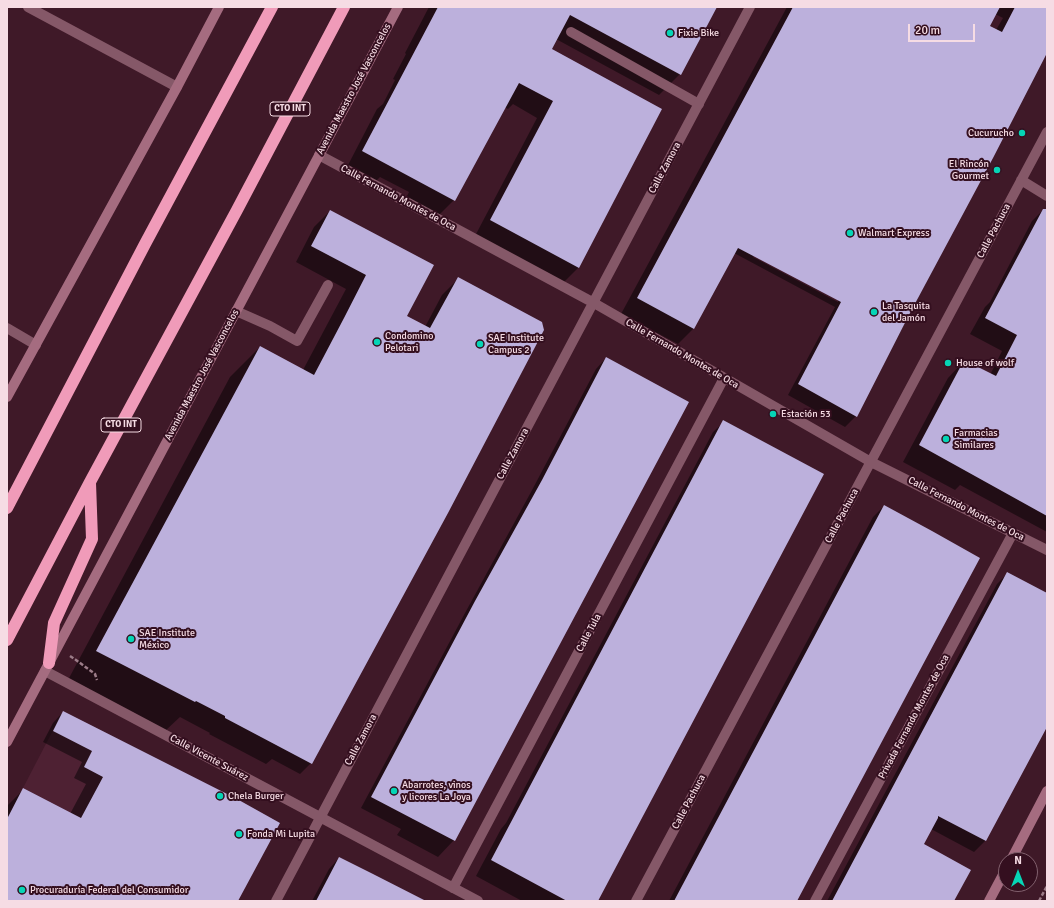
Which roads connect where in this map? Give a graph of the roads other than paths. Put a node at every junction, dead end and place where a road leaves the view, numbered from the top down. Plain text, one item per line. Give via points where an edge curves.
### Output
1 (28, 7) edge
2 (219, 7) edge
3 (272, 7) edge
4 (344, 7) edge
5 (398, 7) edge
6 (750, 7) edge
7 (571, 32) dead end
8 (177, 88) junction
9 (699, 104) junction
10 (1047, 132) edge
11 (319, 155) junction
12 (1021, 180) junction
13 (1047, 196) edge
14 (328, 285) dead end
15 (594, 303) junction
16 (236, 311) junction
17 (7, 328) edge
18 (36, 345) junction
19 (724, 378) junction
20 (7, 397) edge
21 (871, 462) junction
22 (90, 482) junction
23 (7, 508) edge
24 (1013, 533) junction
25 (1047, 550) edge
26 (7, 640) edge
27 (47, 667) junction
28 (7, 742) edge
29 (1047, 791) edge
30 (320, 818) junction
31 (1015, 852) edge
32 (998, 884) edge
33 (454, 888) junction
34 (276, 901) edge
35 (478, 901) edge
36 (636, 901) edge
37 (815, 901) edge
38 (989, 901) edge

1 - 8 street
2 - 8 main road
3 - 23 highway
4 - 22 highway, CTO INT
5 - 11 main road, Avenida Maestro José Vasconcelos
6 - 9 street, Calle Zamora
7 - 9 street
8 - 18 main road
9 - 15 street, Calle Zamora
10 - 12 street, Calle Pachuca
11 - 15 street, Calle Fernando Montes de Oca
11 - 16 main road, Avenida Maestro José Vasconcelos
12 - 13 street
12 - 21 street, Calle Pachuca
14 - 16 street via 297,341
15 - 19 street, Calle Fernando Montes de Oca
15 - 30 street, Calle Zamora
16 - 27 main road, Avenida Maestro José Vasconcelos
17 - 18 street
18 - 20 main road
19 - 21 street, Calle Fernando Montes de Oca
19 - 33 street, Calle Tula
21 - 24 street, Calle Fernando Montes de Oca
21 - 36 street, Calle Pachuca
22 - 26 highway, CTO INT
22 - 27 highway via 92,539 54,623
24 - 25 street, Calle Fernando Montes de Oca
24 - 37 street, Privada Fernando Montes de Oca
27 - 28 main road, Avenida Maestro José Vasconcelos
27 - 30 street, Calle Vicente Suárez
29 - 31 main road
30 - 33 street, Calle Vicente Suárez
30 - 34 street, Calle Zamora
32 - 38 main road
33 - 35 street, Calle Vicente Suárez

